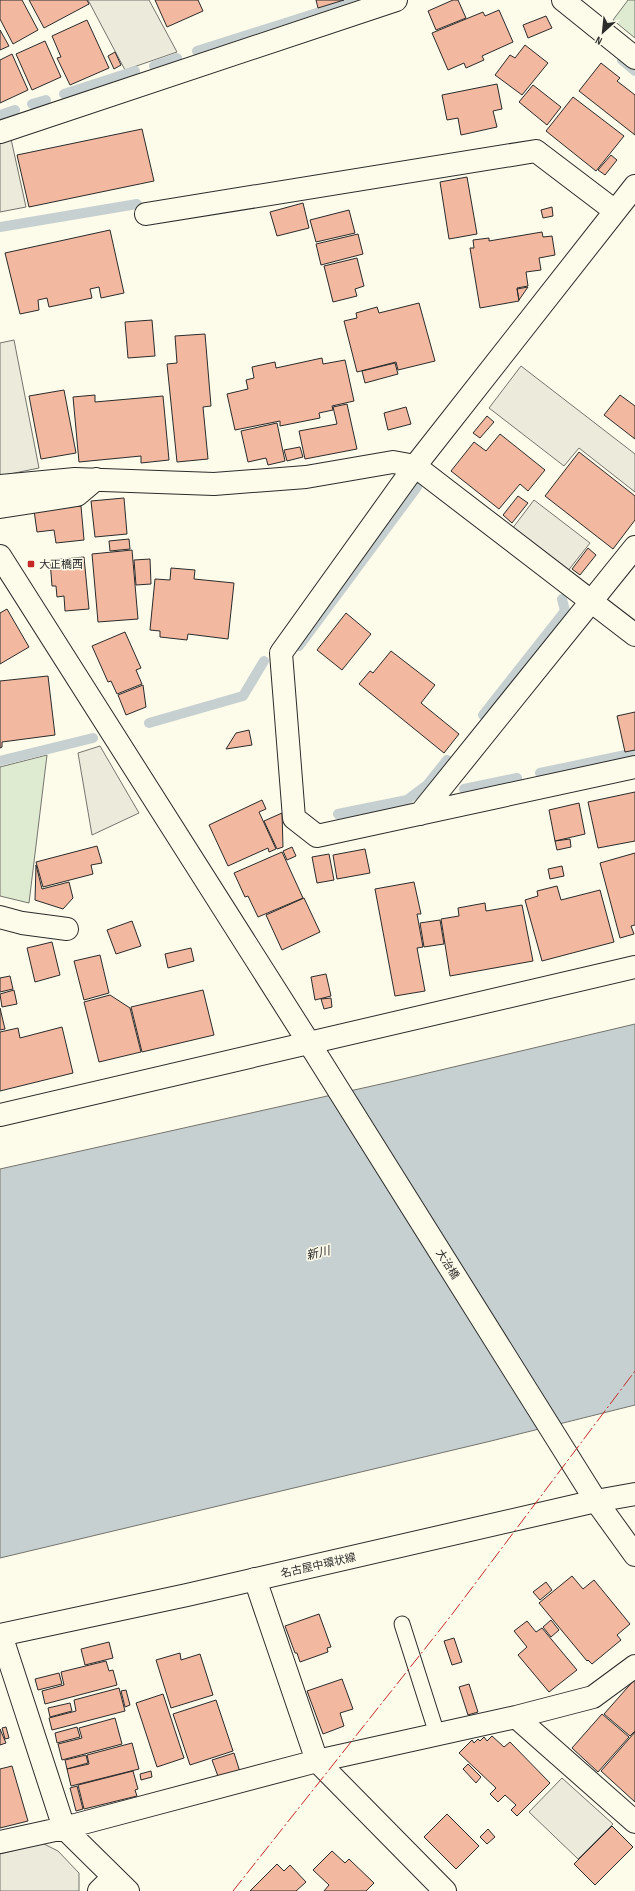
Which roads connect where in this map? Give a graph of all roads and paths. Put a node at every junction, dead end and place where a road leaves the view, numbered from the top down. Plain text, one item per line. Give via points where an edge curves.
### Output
1 (396, 0) edge
2 (563, 0) edge
3 (635, 58) edge
4 (0, 132) edge
5 (635, 186) edge
6 (615, 211) junction
7 (146, 214) dead end
8 (414, 466) junction
9 (96, 479) junction
10 (0, 486) edge
11 (0, 507) edge
12 (635, 547) edge
13 (0, 556) edge
14 (592, 602) junction
15 (635, 636) edge
16 (635, 768) edge
17 (420, 814) junction
18 (0, 917) edge
19 (67, 929) dead end
20 (635, 967) edge
21 (312, 1049) junction
22 (0, 1115) edge
23 (635, 1494) edge
24 (596, 1501) junction
25 (635, 1555) edge
26 (255, 1579) junction
27 (402, 1624) dead end
28 (0, 1635) edge
29 (635, 1666) edge
30 (516, 1717) junction
31 (437, 1734) junction
32 (317, 1761) junction
33 (635, 1822) edge
34 (64, 1828) junction
35 (0, 1842) edge
36 (113, 1886) edge
37 (445, 1891) edge

1 - 4 street
2 - 3 street
5 - 6 street
6 - 7 street via 536,150
6 - 8 street
8 - 9 street via 393,462 306,477 214,484
8 - 14 street
8 - 17 street via 281,654 294,818 317,836
9 - 10 street
9 - 11 street via 77,496
12 - 14 street
13 - 21 street, 大治橋
14 - 15 street
14 - 17 street
16 - 17 street
18 - 19 street via 22,923
20 - 21 street
21 - 22 street
21 - 24 street, 大治橋
23 - 24 street, 名古屋中環状線
24 - 25 street, 大治橋
24 - 26 street, 名古屋中環状線
26 - 28 street, 名古屋中環状線
26 - 32 street
27 - 31 lane
28 - 34 street
29 - 30 street via 593,1697
30 - 31 street
30 - 33 street
31 - 32 street
32 - 34 street
32 - 37 street
34 - 35 street
34 - 36 street

